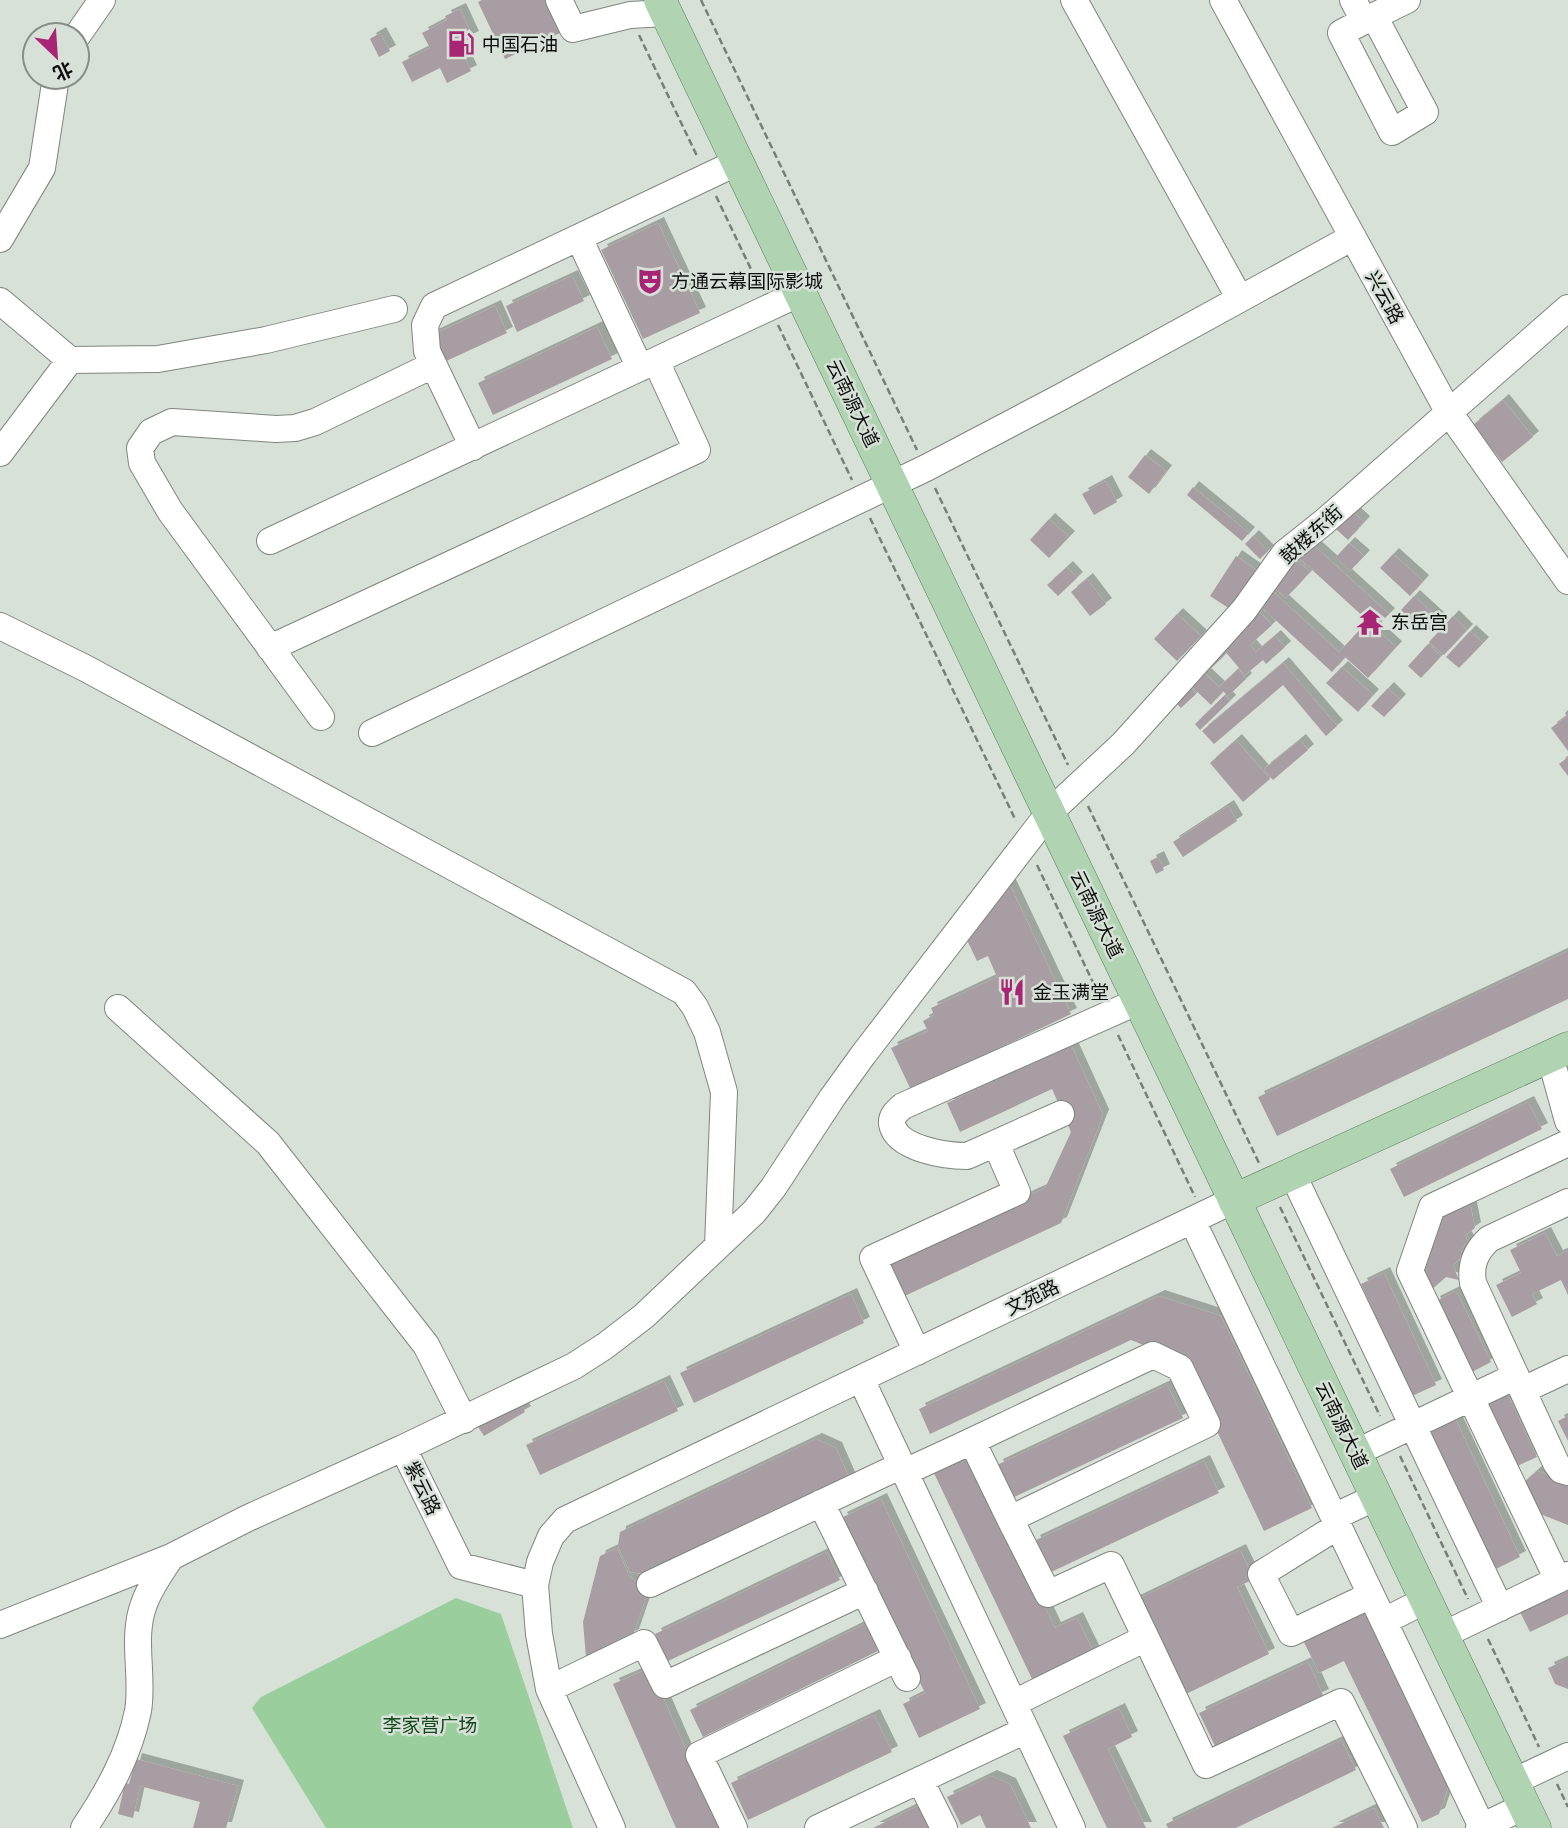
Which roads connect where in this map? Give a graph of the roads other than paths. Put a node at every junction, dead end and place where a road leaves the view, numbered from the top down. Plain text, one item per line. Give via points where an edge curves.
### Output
1 (102, 0) edge
2 (559, 0) edge
3 (1074, 0) edge
4 (1223, 0) edge
5 (1407, 0) edge
6 (663, 7) edge
7 (1364, 13) edge
8 (87, 21) edge
9 (54, 91) edge
10 (738, 162) junction
11 (1353, 237) junction
12 (579, 238) junction
13 (0, 239) edge
14 (800, 293) junction
15 (1240, 299) junction
16 (0, 301) edge
17 (394, 309) dead end
18 (1568, 309) edge
19 (70, 360) junction
20 (648, 364) junction
21 (433, 365) junction
22 (1448, 411) junction
23 (473, 447) junction
24 (0, 453) edge
25 (892, 484) junction
26 (270, 541) dead end
27 (1568, 580) edge
28 (0, 626) edge
29 (270, 648) junction
30 (321, 717) dead end
31 (372, 733) dead end
32 (1049, 813) junction
33 (1027, 844) joint
34 (1139, 1001) junction
35 (118, 1008) dead end
36 (1559, 1052) edge
37 (1061, 1114) dead end
38 (1568, 1121) edge
39 (1568, 1143) edge
40 (996, 1144) junction
41 (1281, 1180) junction
42 (1234, 1200) junction
43 (1568, 1202) edge
44 (1198, 1217) junction
45 (718, 1246) junction
46 (917, 1352) junction
47 (1568, 1369) edge
48 (861, 1379) junction
49 (1519, 1383) junction
50 (1471, 1398) junction
51 (464, 1420) junction
52 (1402, 1431) junction
53 (971, 1441) junction
54 (403, 1448) junction
55 (1356, 1453) junction
56 (904, 1469) junction
57 (1568, 1472) edge
58 (1376, 1497) junction
59 (821, 1503) junction
60 (1010, 1519) junction
61 (1336, 1521) junction
62 (171, 1557) junction
63 (1563, 1578) edge
64 (650, 1584) dead end
65 (536, 1585) junction
66 (865, 1591) junction
67 (1371, 1595) junction
68 (1426, 1600) junction
69 (1489, 1613) junction
70 (1384, 1621) junction
71 (0, 1625) edge
72 (1443, 1635) junction
73 (1146, 1638) junction
74 (549, 1689) junction
75 (1014, 1703) junction
76 (1026, 1730) junction
77 (1558, 1761) edge
78 (920, 1780) junction
79 (1524, 1806) edge
80 (1481, 1827) edge
81 (84, 1828) edge
82 (612, 1828) edge
83 (734, 1828) edge
84 (818, 1828) edge
85 (944, 1828) edge
86 (1072, 1828) edge
87 (1404, 1828) edge

1 - 8 street
2 - 6 street via 573,29
3 - 15 street
4 - 11 street, 兴云路
5 - 7 street
6 - 10 main road, 云南源大道
9 - 13 street via 42,168
10 - 12 street
10 - 14 main road, 云南源大道
11 - 15 street
11 - 22 street, 兴云路
12 - 20 street
12 - 21 street via 434,306 425,336
14 - 20 street
14 - 25 main road, 云南源大道
15 - 25 street
16 - 19 street
17 - 19 street via 266,340 158,359
18 - 22 street, 鼓楼东街
19 - 24 street
20 - 23 street
20 - 29 street via 697,450
21 - 23 street
21 - 29 street via 295,428 172,422 151,432 140,448 142,463 170,511
22 - 27 street, 兴云路
22 - 32 street, 鼓楼东街 via 1285,553 1244,610 1123,744
23 - 26 street
25 - 31 street
25 - 32 main road, 云南源大道
28 - 45 street via 684,992 706,1032 724,1092
29 - 30 street
32 - 33 street, 鼓楼东街
32 - 34 main road, 云南源大道
33 - 45 street, 紫云路 via 863,1055 773,1188
34 - 40 street via 904,1106 892,1121 905,1142 953,1155 967,1156
34 - 42 main road, 云南源大道
35 - 51 street via 268,1143 426,1345
36 - 38 street
36 - 41 main road, 文苑路
37 - 40 street
39 - 50 street via 1433,1207 1410,1271
40 - 46 street via 1017,1192 873,1258
41 - 42 main road, 文苑路
41 - 52 street
42 - 44 street, 文苑路
42 - 55 main road, 云南源大道
43 - 49 street via 1489,1239 1480,1247 1471,1270
44 - 46 street, 文苑路
44 - 61 street
45 - 51 street, 紫云路 via 605,1346
46 - 48 street, 文苑路
47 - 49 street
48 - 56 street
48 - 65 street, 文苑路 via 565,1521 551,1536
49 - 50 street
49 - 57 street via 1556,1462
50 - 52 street
50 - 63 street
51 - 54 street, 紫云路
52 - 55 street
52 - 69 street
53 - 56 street
53 - 60 street
53 - 60 street via 1153,1355 1180,1368 1207,1424
54 - 62 street
54 - 65 street, 紫云路 via 461,1566
55 - 58 main road, 云南源大道
56 - 59 street
56 - 75 street
58 - 61 street
58 - 68 main road, 云南源大道
59 - 64 street
59 - 66 street
60 - 73 street via 1048,1594 1111,1565
61 - 67 street
61 - 67 street via 1261,1574 1290,1633
62 - 71 street
62 - 81 street via 142,1606 138,1710 131,1736 116,1776
63 - 69 street
65 - 74 street
66 - 74 street via 665,1685 643,1643
66 - 83 street via 902,1668 699,1755
67 - 70 street
68 - 70 street
68 - 72 main road, 云南源大道
69 - 72 street
70 - 80 street
72 - 79 main road, 云南源大道
73 - 75 street
73 - 87 street via 1206,1765 1341,1702
74 - 82 street
75 - 76 street
76 - 78 street
76 - 86 street
77 - 79 street
78 - 84 street
78 - 85 street
79 - 80 street

